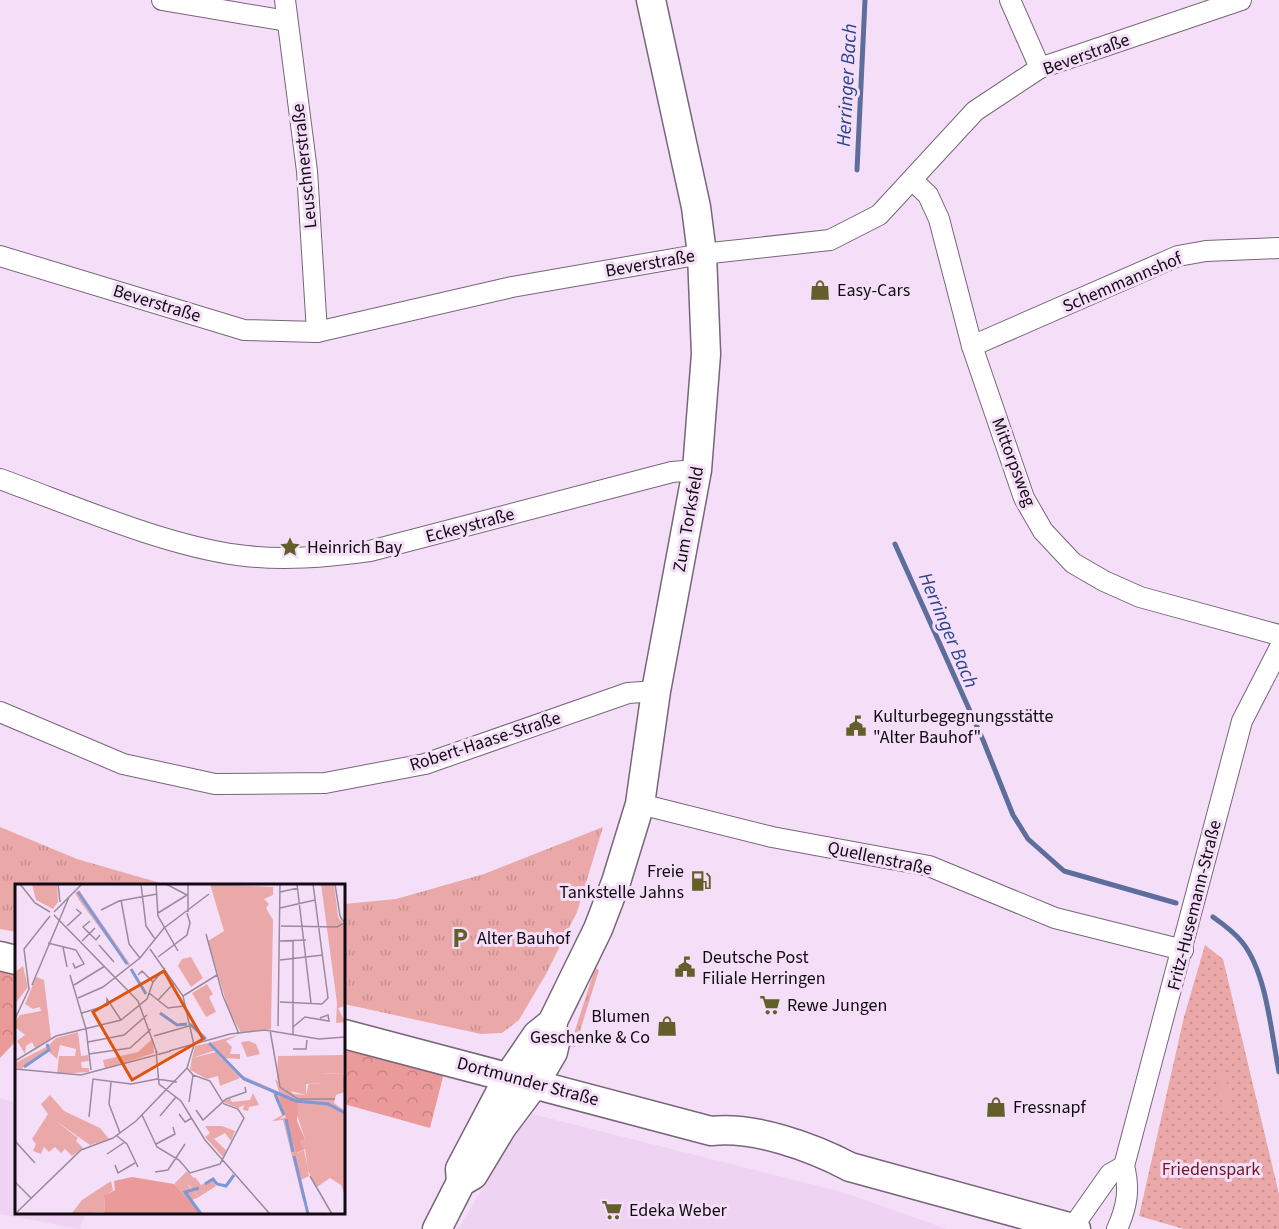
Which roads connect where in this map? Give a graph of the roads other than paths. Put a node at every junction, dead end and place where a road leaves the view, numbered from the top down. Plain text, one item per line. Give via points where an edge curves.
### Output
1 (162, 0) edge
2 (285, 0) edge
3 (651, 0) edge
4 (1010, 0) edge
5 (1241, 0) edge
6 (236, 7) edge
7 (287, 21) junction
8 (1040, 68) junction
9 (913, 181) junction
10 (1279, 248) edge
11 (702, 254) junction
12 (0, 256) edge
13 (317, 332) junction
14 (972, 346) junction
15 (697, 470) junction
16 (0, 479) edge
17 (1279, 635) edge
18 (1279, 650) edge
19 (656, 691) junction
20 (0, 712) edge
21 (640, 804) junction
22 (1182, 950) junction
23 (0, 956) edge
24 (15, 960) edge
25 (345, 1034) edge
26 (522, 1080) junction
27 (1124, 1166) junction
28 (1074, 1228) edge
29 (437, 1229) edge
30 (1117, 1229) edge

1 - 6 street
2 - 7 street, Leuschnerstraße
3 - 11 main road, Zum Torksfeld via 696,207
4 - 8 street
5 - 8 street, Beverstraße
6 - 7 street
7 - 13 street, Leuschnerstraße via 307,171
8 - 9 street, Beverstraße via 975,111
9 - 11 street, Beverstraße via 879,215 830,240
9 - 14 street, Mittorpsweg via 928,195 939,219
10 - 14 street, Schemmannshof via 1178,256
11 - 13 street, Beverstraße via 512,287
11 - 15 main road, Zum Torksfeld via 706,354
12 - 13 street, Beverstraße via 244,330
14 - 17 street, Mittorpsweg via 1024,498 1043,531 1072,563 1140,597
15 - 16 street, Eckeystraße via 672,472 370,551 282,558 238,555 196,546
15 - 19 main road, Zum Torksfeld
18 - 22 street, Fritz-Husemann-Straße via 1242,721
19 - 20 street, Robert-Haase-Straße via 628,693 424,764 325,783 214,784 123,764
19 - 21 main road, Zum Torksfeld
21 - 22 street, Quellenstraße via 772,837 929,866 1055,918
21 - 26 main road, Zum Torksfeld via 620,873 598,929 552,1023 553,1052
22 - 27 street, Fritz-Husemann-Straße
23 - 24 main road
25 - 26 main road, Dortmunder Straße
26 - 28 main road, Dortmunder Straße via 711,1131 745,1131 822,1152 850,1167
26 - 29 main road, Zum Torksfeld via 460,1169 462,1182
27 - 28 street via 1110,1174
27 - 30 street, Fritz-Husemann-Straße via 1129,1185

